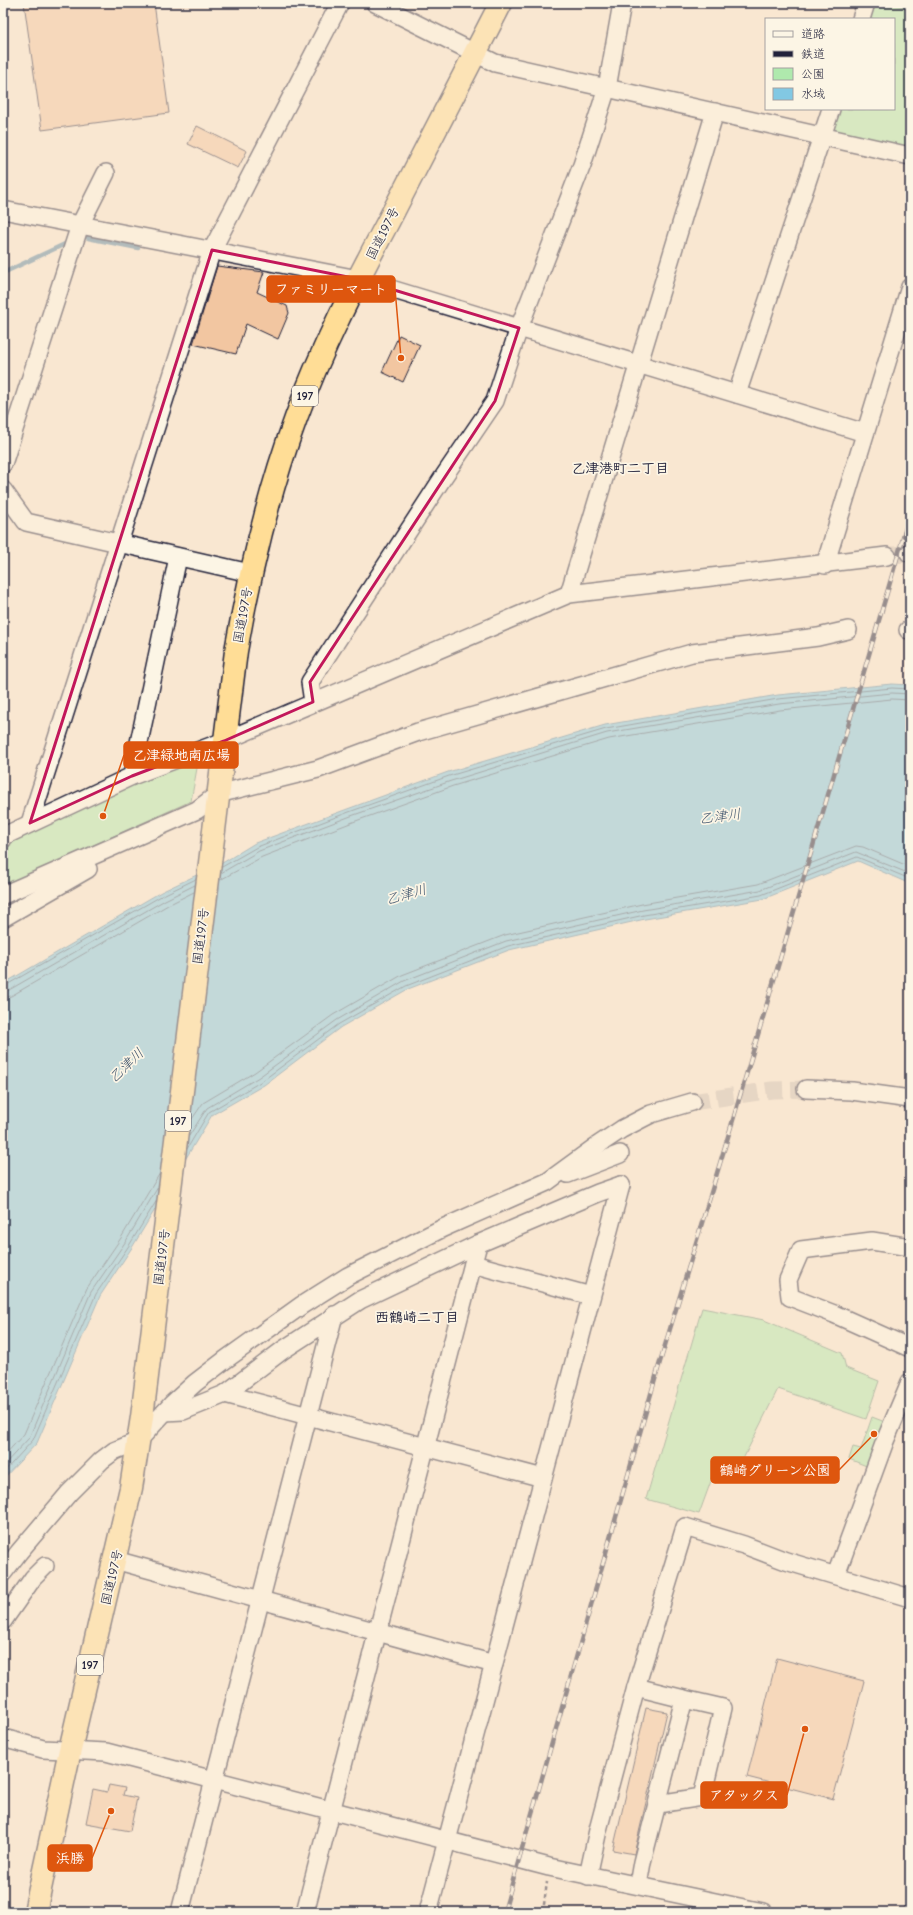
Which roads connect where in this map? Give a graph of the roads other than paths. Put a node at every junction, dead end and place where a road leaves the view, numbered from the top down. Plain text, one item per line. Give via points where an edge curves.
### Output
1 (340, 3) edge
2 (376, 3) edge
3 (501, 3) edge
4 (622, 3) edge
5 (866, 3) edge
6 (861, 18) edge
7 (476, 53) junction
8 (606, 88) junction
9 (831, 110) edge
10 (715, 112) junction
11 (822, 136) junction
12 (910, 156) edge
13 (106, 173) dead end
14 (3, 210) edge
15 (80, 225) junction
16 (212, 250) junction
17 (358, 279) junction
18 (910, 287) edge
19 (520, 328) junction
20 (638, 364) junction
21 (737, 394) junction
22 (8, 433) edge
23 (865, 433) junction
24 (3, 464) edge
25 (3, 490) edge
26 (119, 543) junction
27 (887, 556) tunnel mouth
28 (178, 557) junction
29 (825, 565) junction
30 (250, 573) junction
31 (569, 594) junction
32 (848, 630) dead end
33 (313, 702) junction
34 (224, 741) junction
35 (132, 776) junction
36 (218, 794) junction
37 (30, 822) junction
38 (3, 839) edge
39 (133, 839) junction
40 (3, 895) edge
41 (3, 918) edge
42 (806, 1089) tunnel mouth
43 (910, 1099) edge
44 (692, 1102) tunnel mouth
45 (620, 1154) dead end
46 (547, 1182) junction
47 (478, 1244) junction
48 (910, 1247) edge
49 (473, 1264) junction
50 (591, 1296) junction
51 (334, 1315) junction
52 (910, 1348) edge
53 (910, 1382) edge
54 (225, 1394) junction
55 (165, 1412) junction
56 (308, 1416) junction
57 (138, 1441) junction
58 (426, 1447) junction
59 (543, 1478) junction
60 (115, 1560) junction
61 (45, 1566) dead end
62 (3, 1573) edge
63 (836, 1575) junction
64 (910, 1598) edge
65 (260, 1600) junction
66 (3, 1621) edge
67 (378, 1632) junction
68 (494, 1664) junction
69 (636, 1687) junction
70 (684, 1699) junction
71 (3, 1738) edge
72 (70, 1750) junction
73 (214, 1780) junction
74 (658, 1804) junction
75 (332, 1811) junction
76 (447, 1840) junction
77 (588, 1876) junction
78 (638, 1885) junction
79 (36, 1912) edge
80 (180, 1912) edge
81 (305, 1912) edge
82 (428, 1912) edge
83 (763, 1912) edge

1 - 16 street
2 - 7 street
3 - 7 highway, 国道197号 / 197
4 - 8 street
5 - 6 street
7 - 8 street via 495,63
7 - 17 highway, 国道197号 / 197
8 - 10 street
8 - 19 street via 582,165
9 - 11 street
10 - 11 street
10 - 20 street
11 - 12 street
11 - 21 street
13 - 15 street
14 - 15 street
15 - 16 street
15 - 22 street
16 - 17 street
16 - 26 street
17 - 19 street
17 - 30 highway, 国道197号 / 197 via 296,417 272,488
18 - 23 street
19 - 20 street
19 - 33 street via 495,401 310,682
20 - 21 street
20 - 31 street
21 - 23 street
22 - 24 street
23 - 29 street
25 - 26 street via 26,522
26 - 28 street
26 - 37 street
27 - 29 street
28 - 30 street
28 - 35 street
29 - 31 street
30 - 34 highway, 国道197号 / 197 via 236,650
31 - 33 street
32 - 36 street via 818,637 692,653 418,732 318,770
33 - 34 street
34 - 35 street
34 - 36 highway, 国道197号 / 197
35 - 37 street
36 - 39 street via 197,810
36 - 57 highway, 国道197号 / 197
37 - 38 street via 4,836
39 - 40 street
39 - 41 street via 108,859
42 - 43 street via 852,1091
44 - 46 street via 651,1114 622,1129
45 - 46 street
46 - 55 street via 443,1228 348,1276 225,1360 195,1383
47 - 49 street
47 - 50 street via 598,1193 621,1186
47 - 51 street
48 - 52 street via 872,1241 801,1250 788,1280 790,1297
49 - 50 street
49 - 58 street
50 - 59 street
51 - 54 street
51 - 56 street
53 - 63 street via 885,1441
54 - 55 street via 183,1411
54 - 56 street
55 - 57 street
56 - 58 street
56 - 65 street
57 - 60 highway, 国道197号 / 197 via 132,1488
57 - 62 street via 102,1460 69,1493
58 - 59 street
58 - 67 street
59 - 68 street
60 - 65 street
60 - 72 highway, 国道197号 / 197
61 - 66 street via 33,1578
63 - 64 street
63 - 69 street via 684,1527
65 - 67 street
65 - 73 street
67 - 68 street
67 - 75 street
68 - 76 street
69 - 70 street
69 - 77 street
70 - 74 street
70 - 74 street via 723,1708 702,1797
71 - 72 street via 43,1749
72 - 73 street via 106,1752
72 - 79 highway, 国道197号 / 197
73 - 75 street
73 - 80 street
74 - 78 street
75 - 76 street
75 - 81 street
76 - 77 street
76 - 82 street
77 - 78 street
78 - 83 street

